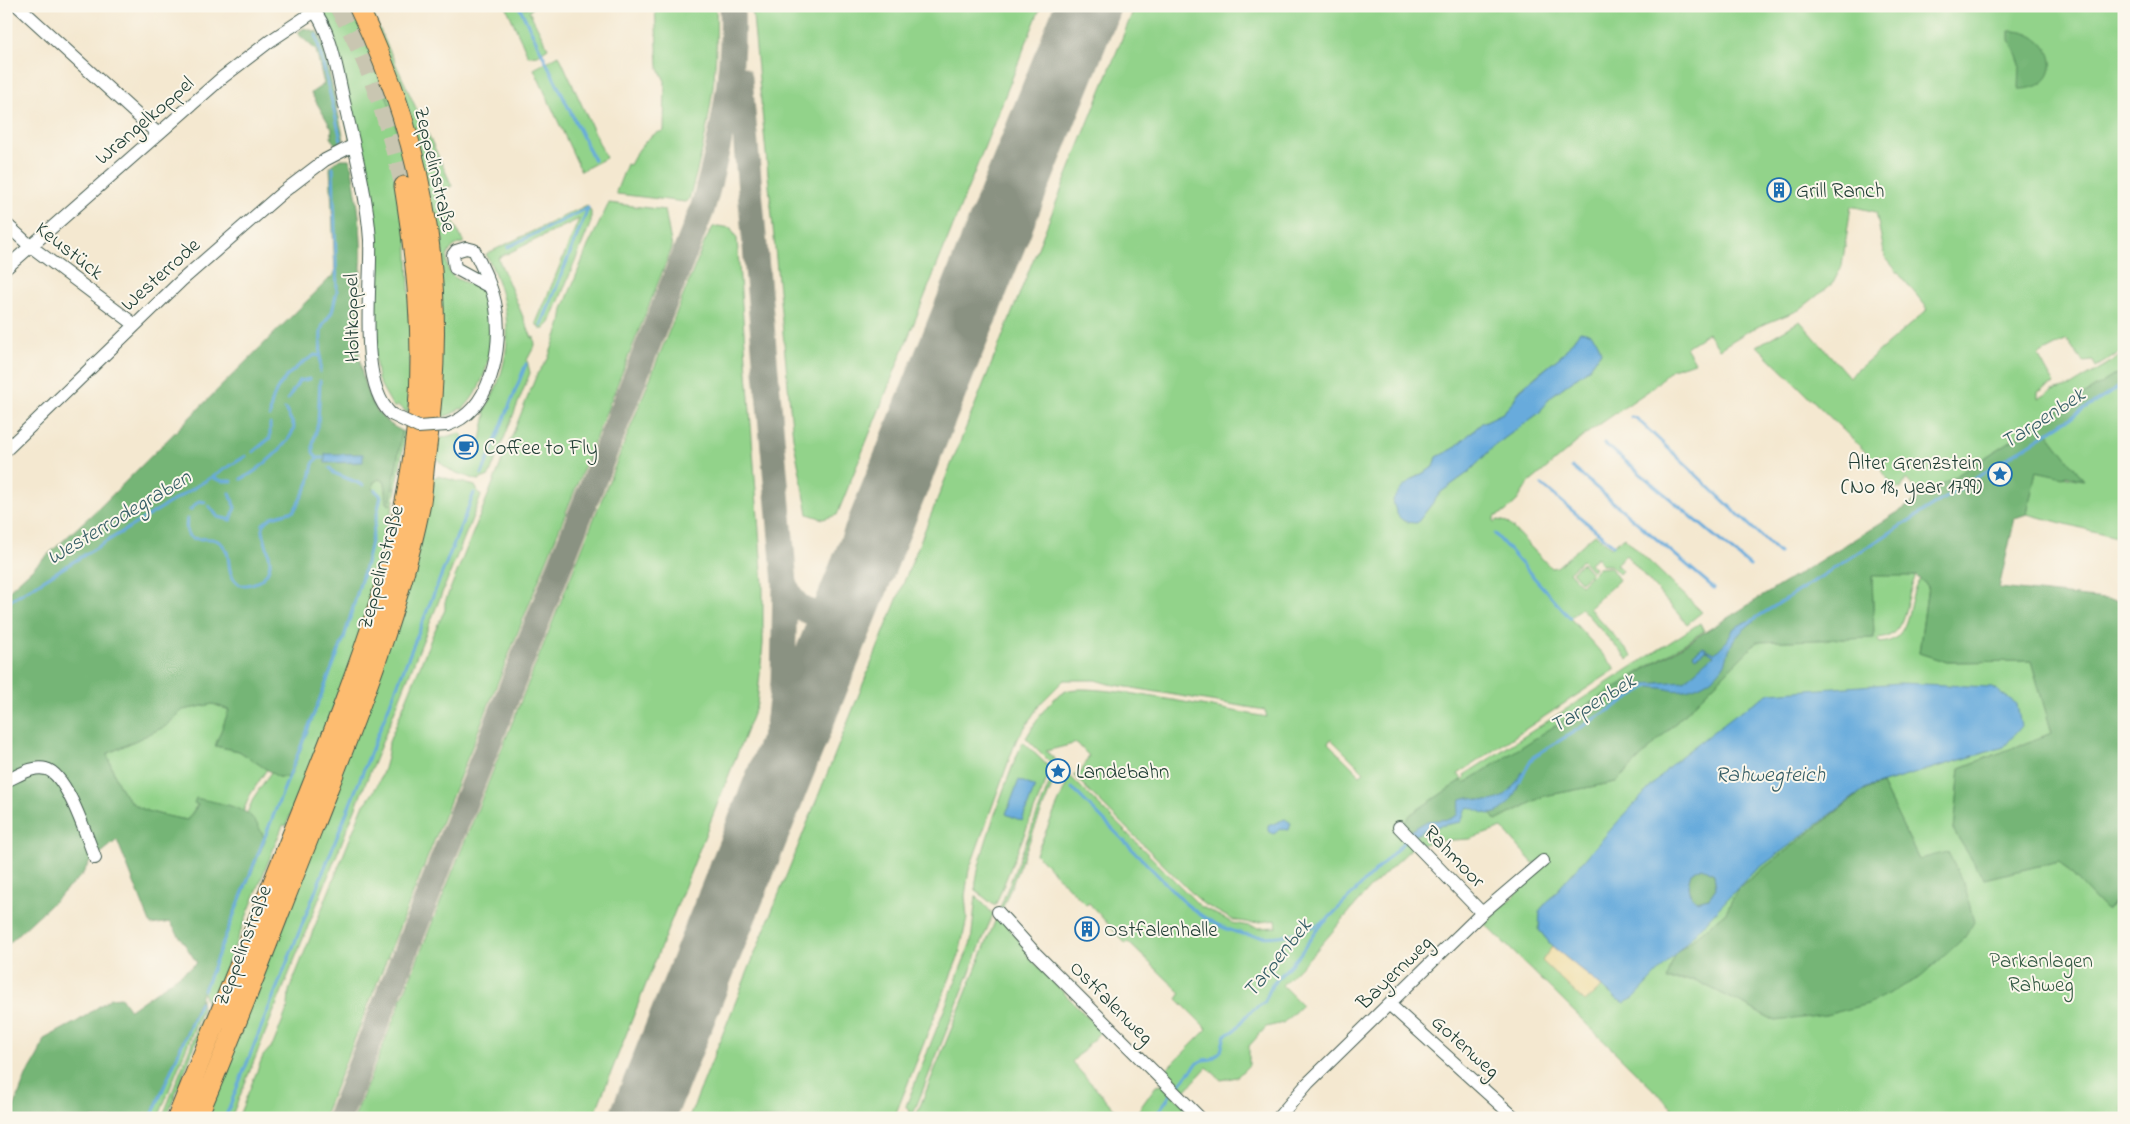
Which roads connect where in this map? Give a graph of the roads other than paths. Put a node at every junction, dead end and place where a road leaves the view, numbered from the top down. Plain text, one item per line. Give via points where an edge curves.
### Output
1 (18, 6) edge
2 (358, 6) edge
3 (313, 8) edge
4 (158, 134) junction
5 (354, 145) junction
6 (404, 186) tunnel mouth
7 (6, 224) edge
8 (29, 245) junction
9 (6, 268) edge
10 (490, 287) dead end
11 (134, 324) junction
12 (6, 450) edge
13 (6, 781) edge
14 (1401, 829) dead end
15 (95, 858) dead end
16 (1543, 861) dead end
17 (998, 912) dead end
18 (1482, 913) junction
19 (1390, 1004) junction
20 (177, 1118) edge
21 (197, 1118) edge
22 (1200, 1118) edge
23 (1278, 1118) edge
24 (1515, 1118) edge

1 - 4 street
2 - 21 highway, Zeppelinstraße via 404,117 431,246 436,322 434,380 420,507 379,657
3 - 4 street, Wrangelkoppel via 243,61
3 - 5 street, Holtkoppel via 328,37
4 - 8 street, Wrangelkoppel
5 - 10 street, Holtkoppel, bridge via 370,241 371,367 378,394 391,414 418,427 447,425 467,414 479,400 497,350 498,324
5 - 11 street, Westerrode via 325,160 283,192
6 - 20 highway, Zeppelinstraße via 415,254 419,339 418,411 402,521 364,651
7 - 8 street, Keustück
8 - 9 street, Wrangelkoppel
8 - 11 street, Keustück
11 - 12 street, Westerrode
13 - 15 street via 36,768 53,772 64,785
14 - 18 street, Rahmoor
16 - 18 street, Bayernweg
17 - 22 street, Ostfalenweg
18 - 19 street, Bayernweg
19 - 23 street, Bayernweg via 1308,1083
19 - 24 street, Gotenweg

